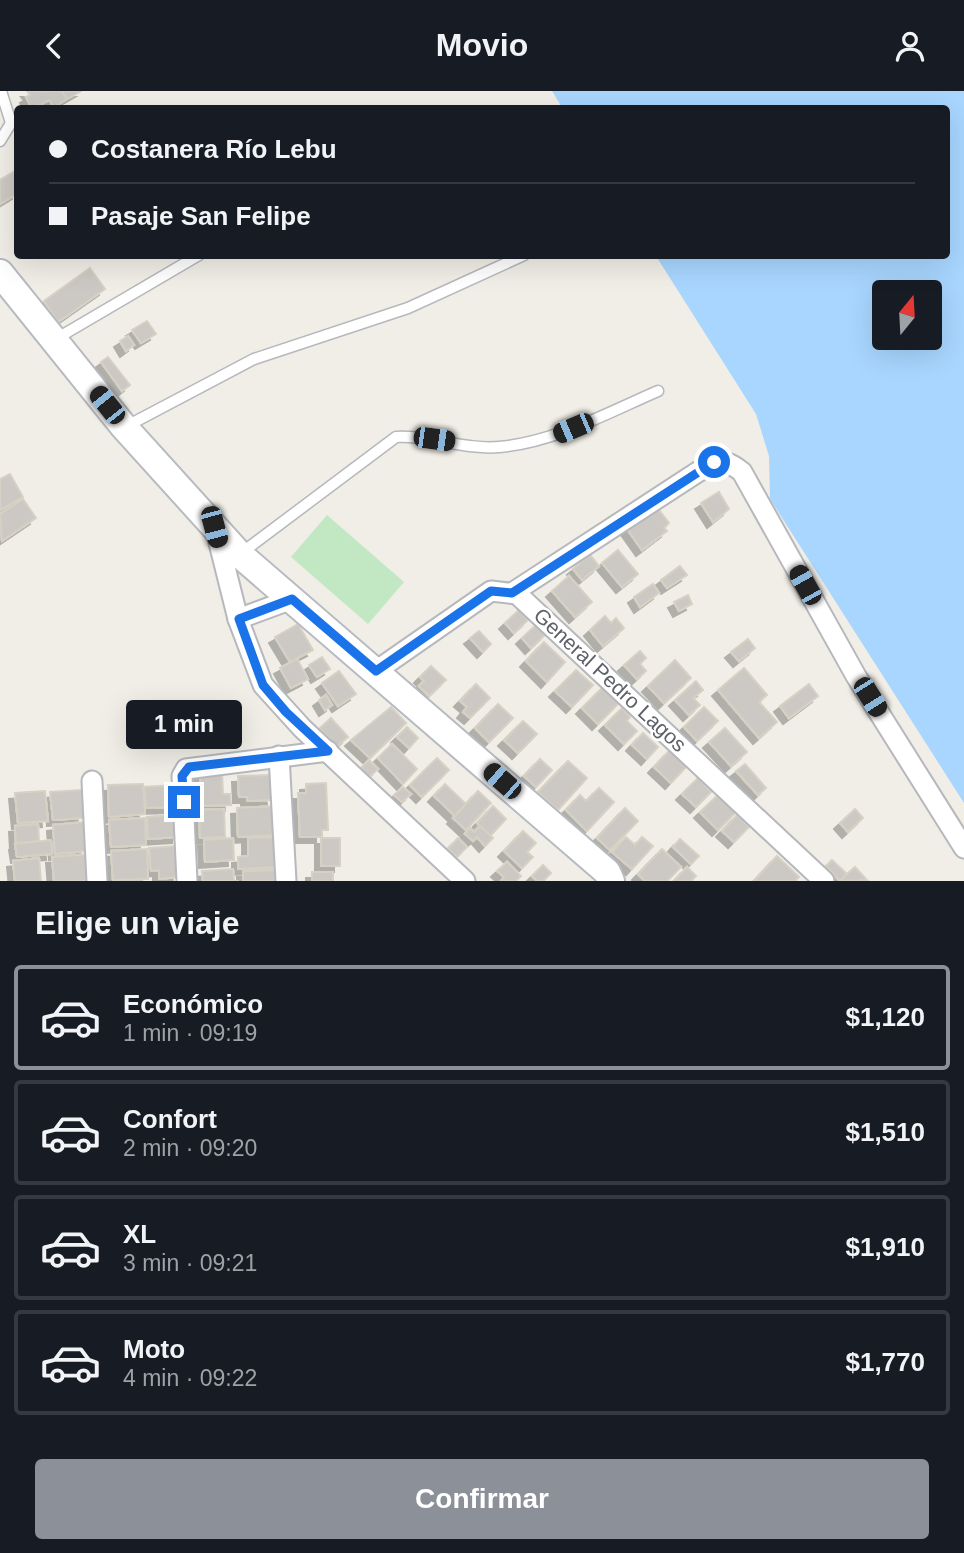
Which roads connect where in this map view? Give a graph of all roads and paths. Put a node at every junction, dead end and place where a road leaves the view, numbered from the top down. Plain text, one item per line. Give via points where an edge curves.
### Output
1 (1, 91) edge
2 (0, 141) edge
3 (192, 259) edge
4 (515, 259) edge
5 (0, 273) edge
6 (54, 340) junction
7 (657, 391) dead end
8 (124, 427) junction
9 (214, 527) junction
10 (239, 554) junction
11 (512, 593) junction
12 (292, 599) junction
13 (239, 619) junction
14 (376, 671) junction
15 (328, 751) junction
16 (279, 757) junction
17 (92, 781) dead end
18 (964, 848) edge
19 (612, 878) edge
20 (97, 881) edge
21 (187, 881) edge
22 (286, 881) edge
23 (465, 881) edge
24 (824, 881) edge

1 - 2 lane via 10,123
3 - 6 lane
4 - 8 lane via 408,308 254,359
5 - 6 main road
6 - 8 main road
7 - 10 lane via 552,437 498,447 396,437
8 - 9 main road
9 - 10 main road
9 - 13 street
10 - 12 main road
11 - 14 street via 491,591
11 - 18 street via 710,464 719,461 734,466 742,472 856,676
11 - 24 street, General Pedro Lagos via 524,599
12 - 13 street
12 - 14 main road
13 - 15 street via 263,685
14 - 19 main road
15 - 16 street
15 - 23 street
16 - 21 street via 189,767 184,772
16 - 22 street
17 - 20 street

